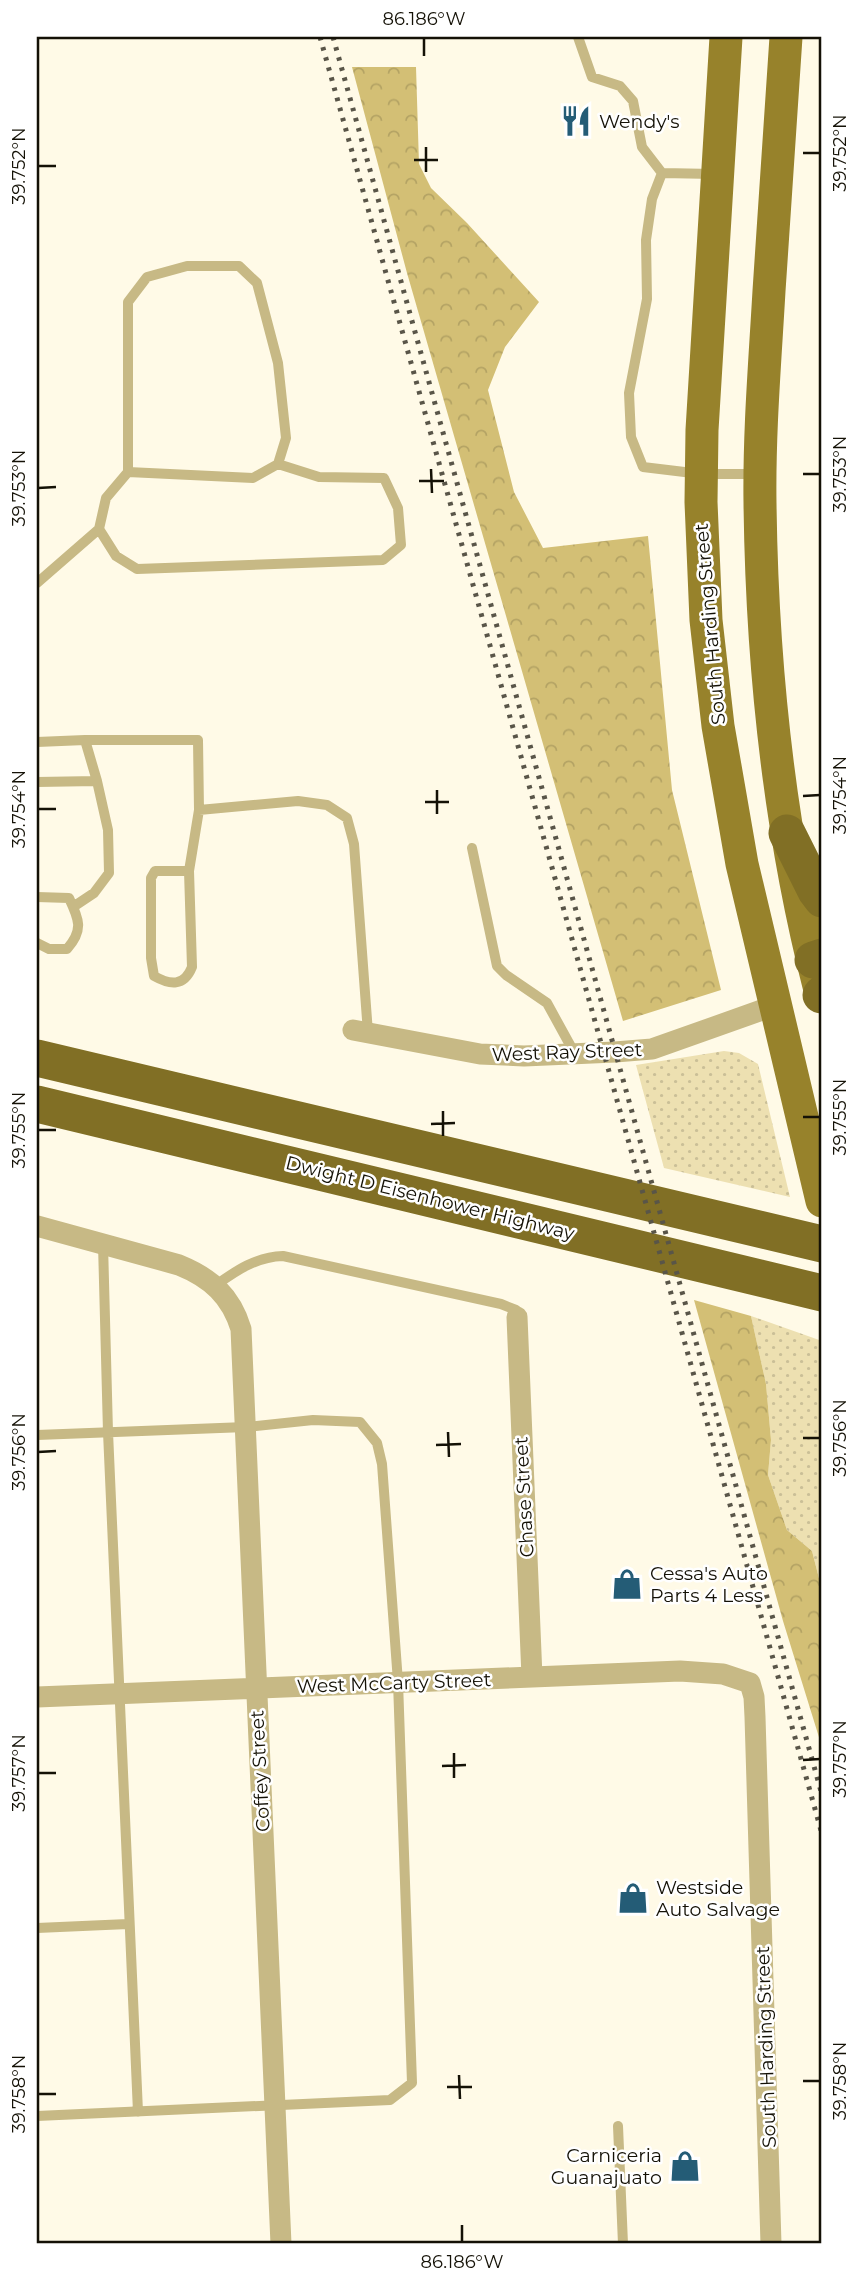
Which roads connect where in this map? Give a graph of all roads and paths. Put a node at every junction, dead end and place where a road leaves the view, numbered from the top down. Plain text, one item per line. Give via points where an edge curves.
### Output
1 (578, 37) edge
2 (726, 37) edge
3 (786, 37) edge
4 (663, 173) junction
5 (717, 174) junction
6 (278, 464) junction
7 (128, 472) junction
8 (701, 474) junction
9 (761, 475) junction
10 (99, 529) junction
11 (37, 583) edge
12 (85, 740) junction
13 (37, 742) edge
14 (97, 781) junction
15 (37, 782) edge
16 (200, 810) junction
17 (787, 833) junction
18 (472, 848) dead end
19 (189, 871) junction
20 (37, 897) edge
21 (822, 899) edge
22 (73, 907) junction
23 (37, 943) edge
24 (818, 958) edge
25 (822, 996) edge
26 (776, 1005) junction
27 (361, 1032) joint
28 (575, 1054) junction
29 (37, 1058) edge
30 (37, 1104) edge
31 (822, 1201) edge
32 (37, 1226) edge
33 (771, 1232) junction
34 (588, 1236) junction
35 (822, 1238) edge
36 (103, 1244) junction
37 (822, 1244) edge
38 (222, 1293) junction
39 (822, 1293) edge
40 (822, 1311) edge
41 (517, 1317) joint
42 (246, 1427) junction
43 (108, 1432) junction
44 (37, 1435) edge
45 (532, 1677) junction
46 (398, 1682) junction
47 (750, 1683) joint
48 (257, 1688) junction
49 (119, 1694) junction
50 (37, 1698) edge
51 (128, 1924) junction
52 (37, 1928) edge
53 (275, 2106) junction
54 (138, 2112) junction
55 (37, 2116) edge
56 (618, 2126) dead end
57 (281, 2244) edge
58 (623, 2244) edge
59 (771, 2244) edge

1 - 4 lane via 592,78 620,86 633,100 642,147
2 - 5 main road, South Harding Street
3 - 9 main road
4 - 5 lane
4 - 8 lane via 652,199 646,240 647,299 629,393 631,437 643,467
5 - 8 main road, South Harding Street
6 - 7 lane via 253,478
6 - 7 lane via 286,438 278,363 257,283 239,266 187,266 147,277 128,302
6 - 10 lane via 319,477 384,478 398,508 401,545 383,561 137,569 116,556
7 - 10 lane via 106,498
8 - 9 lane
8 - 26 main road, South Harding Street via 705,608 718,726 742,864
9 - 17 main road via 768,649
10 - 11 lane
12 - 13 lane
12 - 14 lane
12 - 16 lane via 198,740
14 - 15 lane
14 - 22 lane via 108,830 108,873 93,893
16 - 19 lane
16 - 27 lane via 299,801 327,805 347,818 354,844
17 - 21 highway
17 - 24 main road
18 - 28 lane via 496,966 547,1003
19 - 19 lane via 191,967 182,981 165,982 154,976 151,958 151,878 155,871
20 - 22 lane via 69,898
22 - 23 lane via 79,920 76,940 68,949 49,949
24 - 25 main road
24 - 26 main road
25 - 26 main road, West Ray Street
26 - 28 street, West Ray Street via 652,1049
26 - 31 main road, South Harding Street
27 - 28 street, West Ray Street via 480,1054
29 - 33 highway
30 - 34 highway, Dwight D Eisenhower Highway
32 - 36 street
33 - 35 highway
33 - 37 highway
34 - 39 highway, Dwight D Eisenhower Highway
34 - 40 highway
36 - 38 street via 179,1265
36 - 43 lane
38 - 41 lane via 241,1268 283,1256 501,1304 516,1310
38 - 42 street, Coffey Street via 241,1329
41 - 45 street, Chase Street
42 - 43 lane
42 - 46 lane via 313,1420 360,1422 377,1443
42 - 48 street, Coffey Street
43 - 44 lane
43 - 49 lane
45 - 46 street, West McCarty Street
45 - 47 street, West McCarty Street via 680,1671 723,1674
46 - 48 street, West McCarty Street
46 - 53 lane via 412,2083 390,2100
47 - 59 street, South Harding Street via 755,1717
48 - 49 street, West McCarty Street
48 - 53 street, Coffey Street
49 - 50 street, West McCarty Street
49 - 51 lane
51 - 52 lane
51 - 54 lane
53 - 54 lane
53 - 57 street, Coffey Street
54 - 55 lane
56 - 58 lane

